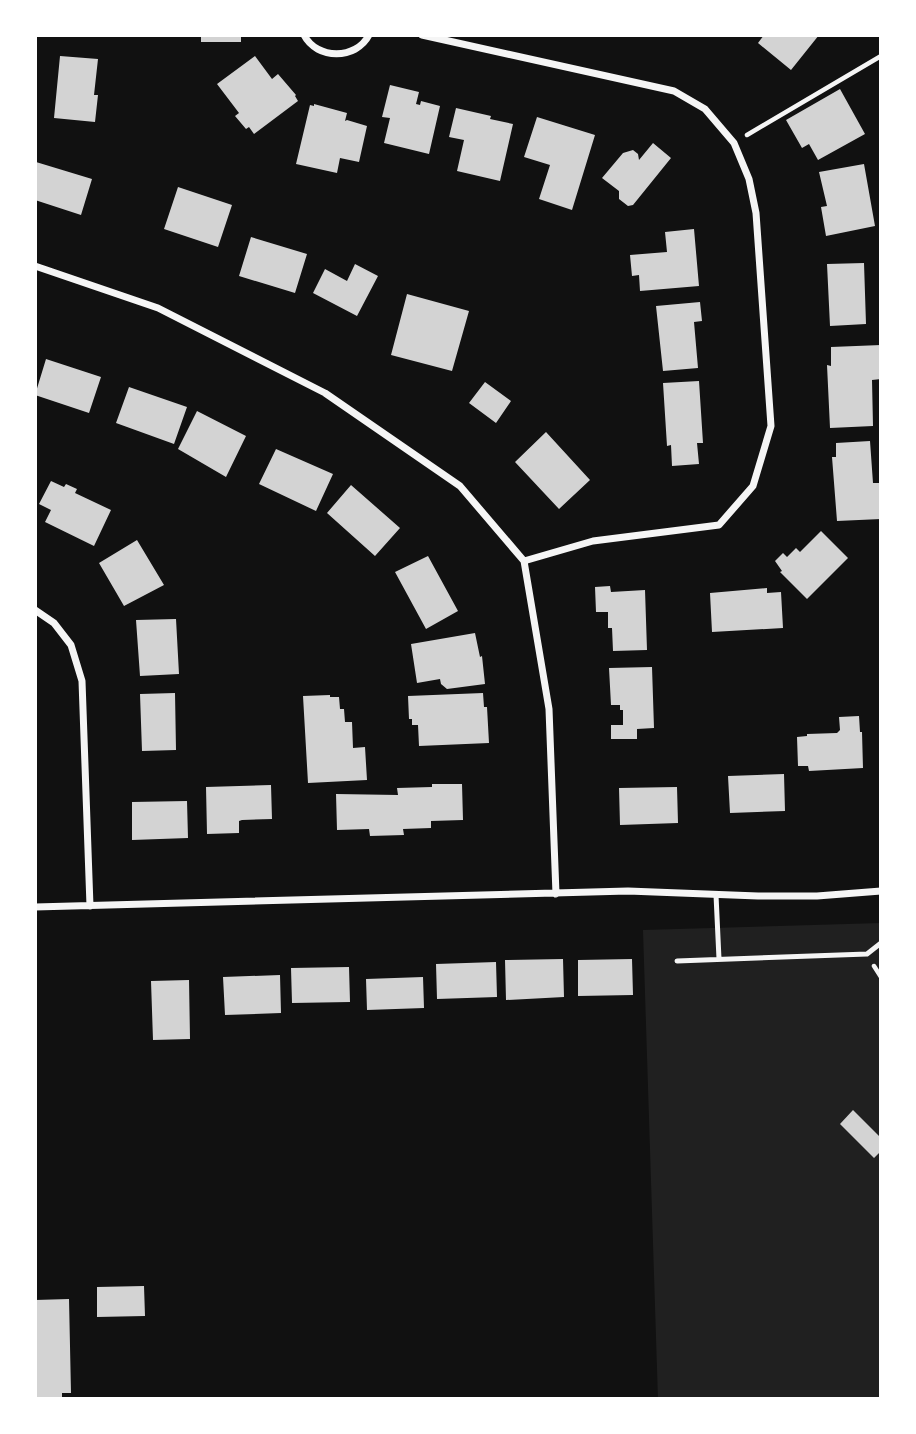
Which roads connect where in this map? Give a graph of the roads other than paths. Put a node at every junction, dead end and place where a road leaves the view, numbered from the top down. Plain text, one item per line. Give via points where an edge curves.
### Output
1 (304, 35) edge
2 (369, 35) edge
3 (422, 35) edge
4 (35, 266) edge
5 (523, 561) junction
6 (35, 610) edge
7 (881, 891) edge
8 (556, 894) junction
9 (716, 895) junction
10 (90, 906) junction
11 (35, 907) edge
12 (881, 943) edge
13 (719, 959) junction
14 (677, 961) dead end

1 - 2 street via 320,51 337,55 353,51
3 - 5 street via 674,91 705,109 734,143 749,179 756,213 771,426 753,486 719,525 593,541
4 - 5 street via 158,308 325,393 460,486
5 - 8 street via 549,709
6 - 10 street via 54,623 71,645 82,681
7 - 9 street
8 - 9 street
8 - 10 street
9 - 13 lane
10 - 11 street
12 - 13 lane via 867,954
13 - 14 lane

